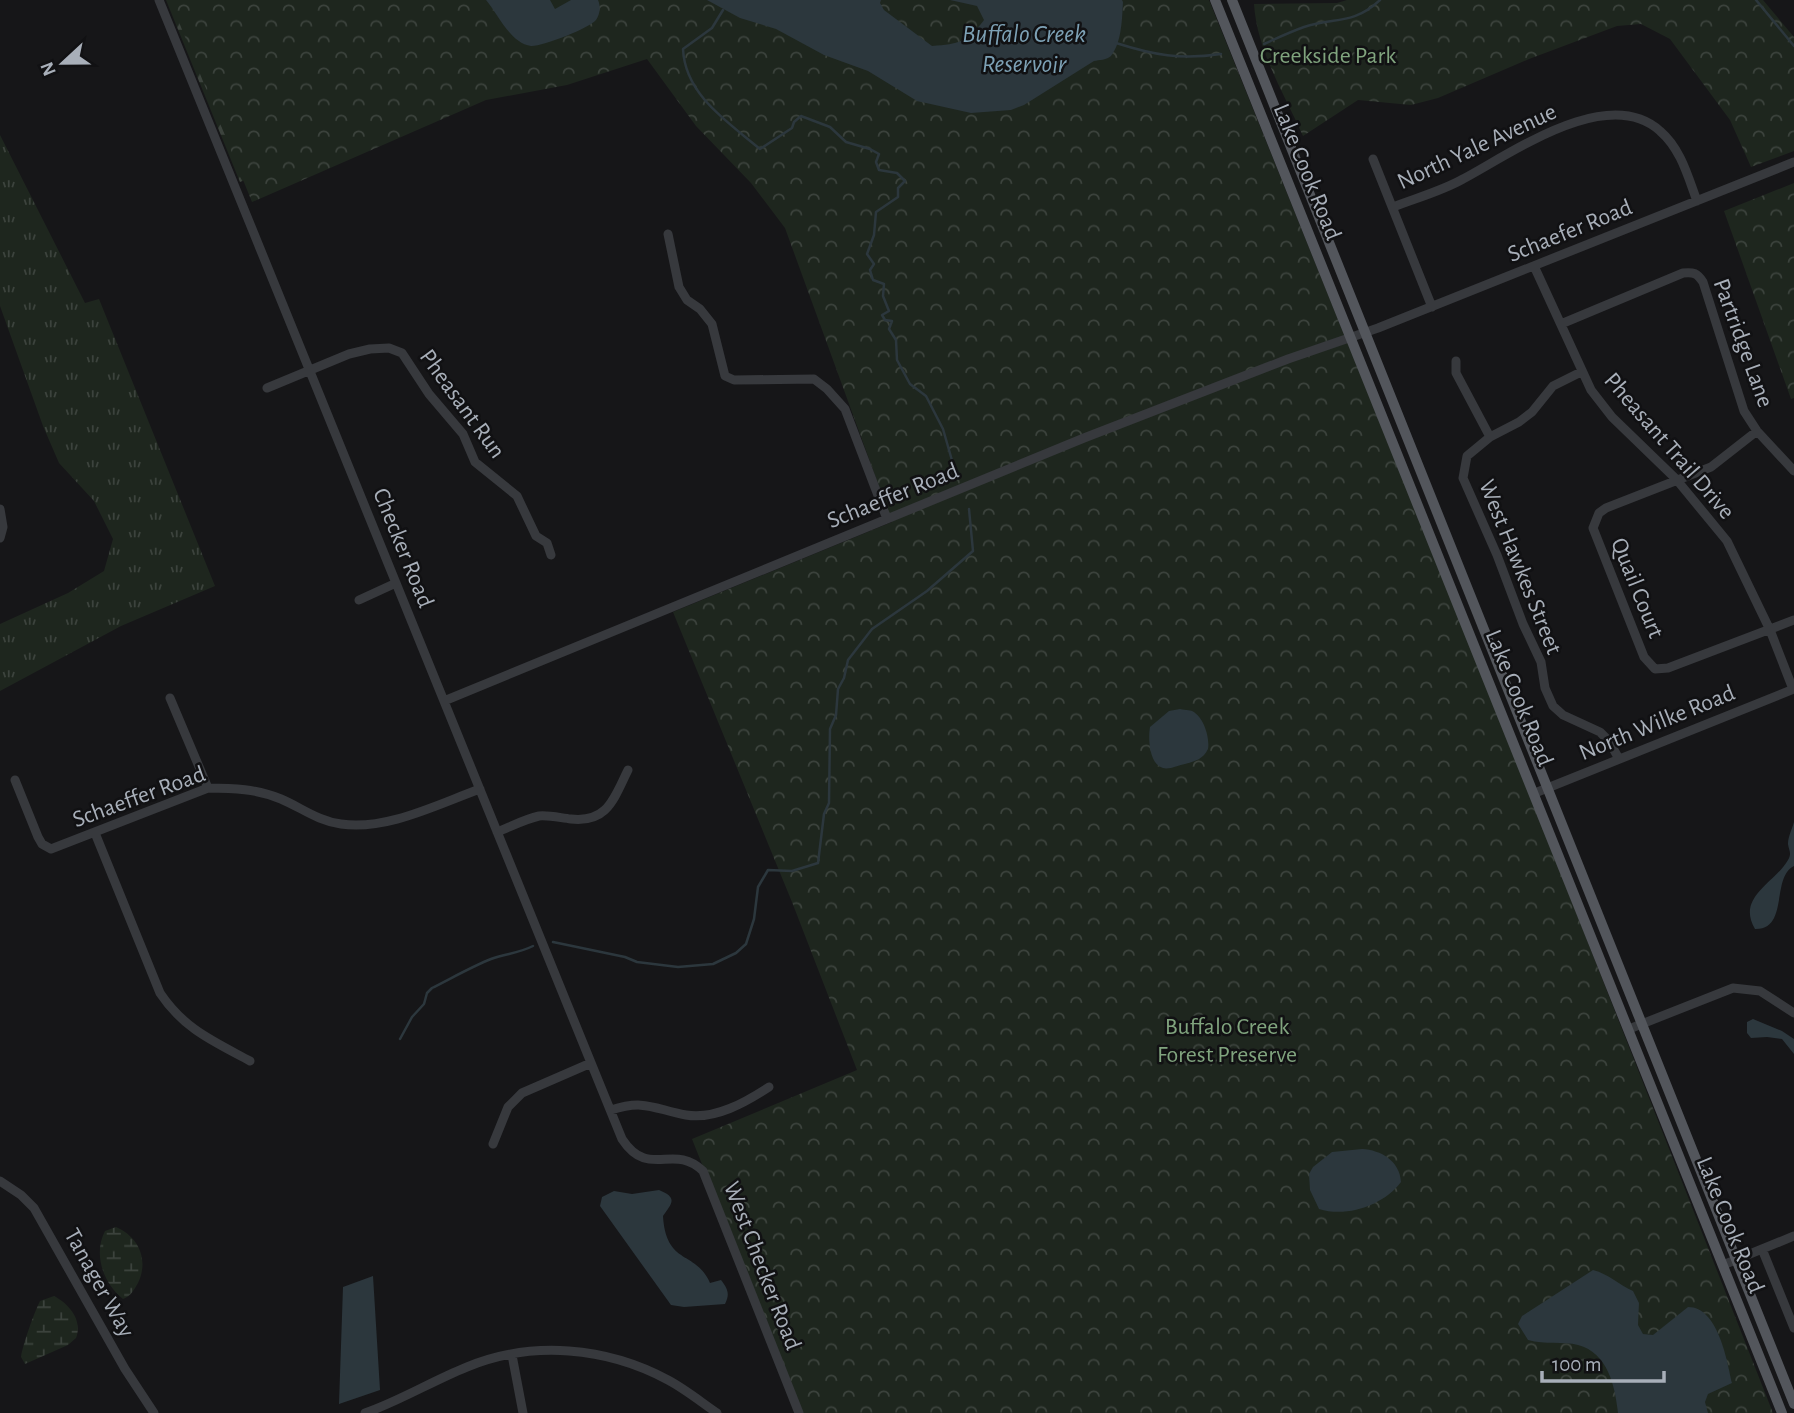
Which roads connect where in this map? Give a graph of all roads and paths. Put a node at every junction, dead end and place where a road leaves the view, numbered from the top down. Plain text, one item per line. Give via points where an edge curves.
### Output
1 (159, 0) edge
2 (1216, 0) edge
3 (1232, 0) edge
4 (1373, 159) dead end
5 (1794, 162) edge
6 (1697, 201) junction
7 (1393, 207) junction
8 (668, 234) dead end
9 (1534, 266) junction
10 (1432, 307) junction
11 (1561, 324) junction
12 (1359, 335) junction
13 (1456, 361) dead end
14 (309, 370) junction
15 (1581, 372) junction
16 (267, 388) dead end
17 (1757, 431) junction
18 (1490, 437) junction
19 (1794, 471) edge
20 (1676, 479) junction
21 (0, 509) edge
22 (887, 519) junction
23 (0, 538) edge
24 (551, 555) dead end
25 (396, 583) junction
26 (359, 600) dead end
27 (1794, 620) edge
28 (1770, 630) junction
29 (1793, 689) edge
30 (170, 698) dead end
31 (444, 701) junction
32 (1619, 759) junction
33 (628, 770) dead end
34 (15, 780) dead end
35 (208, 788) junction
36 (1549, 788) junction
37 (480, 789) junction
38 (1535, 793) junction
39 (497, 832) junction
40 (95, 833) junction
41 (1794, 1013) edge
42 (1643, 1024) junction
43 (1629, 1029) junction
44 (250, 1061) dead end
45 (591, 1063) junction
46 (769, 1087) dead end
47 (611, 1110) junction
48 (493, 1144) dead end
49 (0, 1181) edge
50 (1794, 1236) edge
51 (1762, 1249) junction
52 (1736, 1260) junction
53 (1723, 1265) junction
54 (1794, 1328) edge
55 (512, 1355) junction
56 (1794, 1404) edge
57 (154, 1413) edge
58 (365, 1413) edge
59 (523, 1413) edge
60 (717, 1413) edge
61 (799, 1413) edge
62 (1782, 1413) edge

1 - 14 street, Checker Road
2 - 12 main road, Lake Cook Road
3 - 12 main road, Lake Cook Road
4 - 7 street
5 - 6 street, Schaefer Road
6 - 7 street, North Yale Avenue via 1678,151 1660,130 1641,118 1609,115 1543,135 1461,181
6 - 9 street, Schaefer Road
7 - 10 street
8 - 22 street via 679,287 712,324 724,376 734,380 814,379 827,388 845,409
9 - 10 street, Schaefer Road
9 - 11 street, Pheasant Trail Drive
10 - 12 street, Schaefer Road
11 - 15 street, Pheasant Trail Drive
11 - 17 street, Partridge Lane via 1693,272 1703,282 1744,411
12 - 22 street, Schaeffer Road via 1121,424
12 - 36 main road, Lake Cook Road
12 - 38 main road, Lake Cook Road
13 - 18 street via 1456,373
14 - 16 street, Pheasant Run
14 - 24 street, Pheasant Run via 370,349 402,353 463,434 475,462 517,496
14 - 25 street, Checker Road
15 - 18 street, West Hawkes Street via 1553,386 1532,412
15 - 20 street, Pheasant Trail Drive via 1612,417
17 - 19 street, Partridge Lane
17 - 20 street via 1710,467
18 - 32 street, West Hawkes Street via 1467,456 1462,478 1541,662 1545,688 1553,706 1600,732
20 - 28 street, Pheasant Trail Drive via 1727,541
20 - 28 street, Quail Court via 1606,508 1593,528 1644,657 1655,669 1668,668
21 - 23 street
22 - 31 street, Schaeffer Road
25 - 26 street
25 - 31 street, Checker Road
27 - 28 street
28 - 29 street, Pheasant Trail Drive
29 - 32 street, North Wilke Road
30 - 35 street
31 - 37 street, Checker Road
32 - 36 street, North Wilke Road
33 - 39 street via 612,801 596,818 538,816
34 - 40 street, Schaeffer Road via 42,844 51,849
35 - 37 street, Schaeffer Road via 252,790 317,818 356,825 383,823
35 - 40 street, Schaeffer Road
36 - 38 street, North Wilke Road
36 - 42 main road, Lake Cook Road
37 - 39 street, Checker Road
38 - 43 main road, Lake Cook Road
39 - 45 street, Checker Road
40 - 44 street via 167,1004 199,1034
41 - 42 street via 1760,991 1733,988
42 - 43 street
42 - 52 main road, Lake Cook Road
43 - 53 main road, Lake Cook Road
45 - 47 street, Checker Road
45 - 48 street via 522,1093 508,1107
46 - 47 street via 706,1115 641,1103
47 - 61 street, West Checker Road via 622,1139 634,1154 646,1160 690,1160 703,1171
49 - 57 street, Tanager Way via 34,1208
50 - 51 street
51 - 52 street
51 - 54 street
52 - 53 street
52 - 56 main road, Lake Cook Road
53 - 62 main road, Lake Cook Road
55 - 58 street via 467,1367
55 - 59 street
55 - 60 street via 570,1351 624,1361 666,1379

